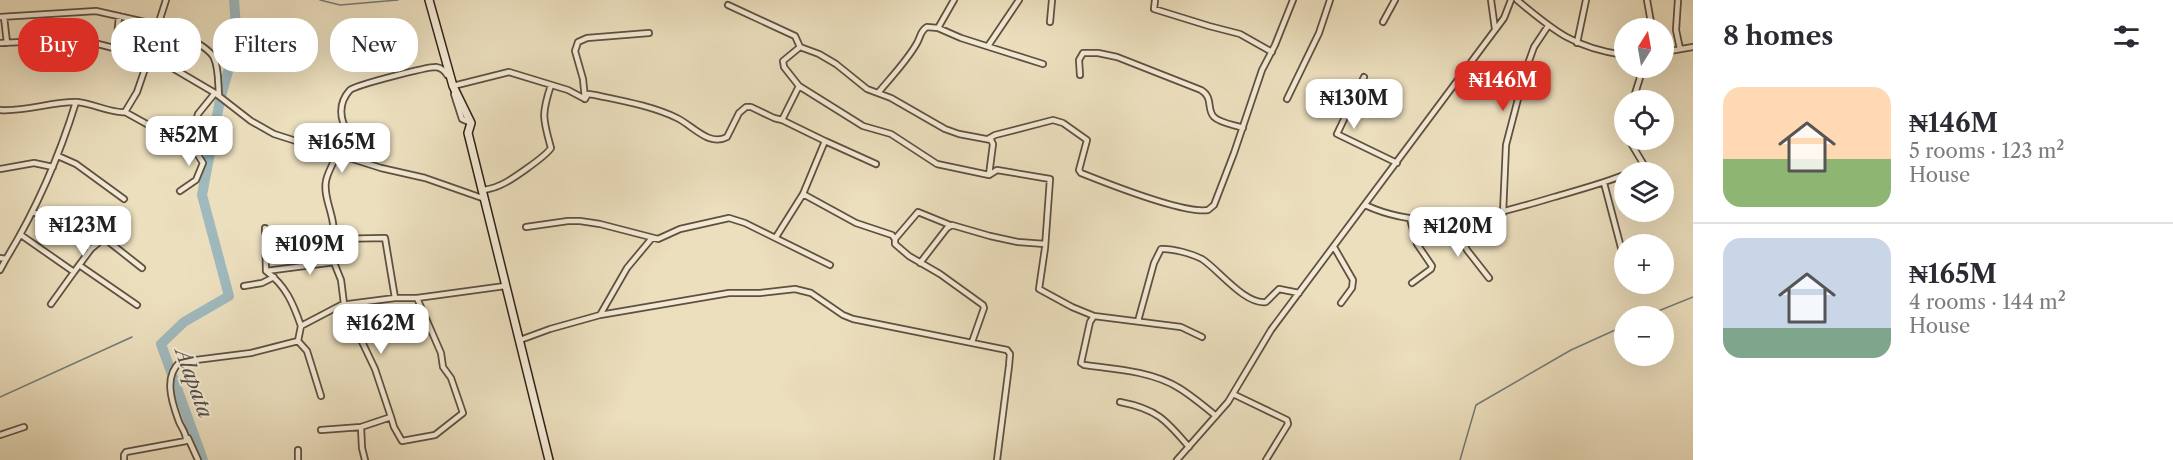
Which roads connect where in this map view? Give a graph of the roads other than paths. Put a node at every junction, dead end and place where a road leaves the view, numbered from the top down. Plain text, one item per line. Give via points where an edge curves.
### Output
1 (166, 0) edge
2 (429, 0) edge
3 (954, 0) edge
4 (1018, 0) edge
5 (1052, 0) edge
6 (1155, 0) edge
7 (1293, 0) edge
8 (1330, 0) edge
9 (1395, 0) edge
10 (1491, 0) edge
11 (1511, 0) edge
12 (1517, 0) edge
13 (1586, 0) edge
14 (1647, 0) edge
15 (1678, 0) edge
16 (728, 5) dead end
17 (119, 16) joint
18 (2, 17) edge
19 (128, 18) edge
20 (160, 18) edge
21 (1650, 18) edge
22 (1050, 22) dead end
23 (1383, 22) dead end
24 (1548, 26) junction
25 (938, 28) junction
26 (1495, 29) junction
27 (649, 33) dead end
28 (0, 43) edge
29 (7, 43) junction
30 (1577, 43) junction
31 (201, 45) edge
32 (988, 46) junction
33 (800, 47) junction
34 (1693, 47) edge
35 (111, 48) edge
36 (1680, 49) junction
37 (1674, 50) edge
38 (1272, 52) junction
39 (1614, 53) edge
40 (1043, 64) dead end
41 (144, 72) edge
42 (179, 72) edge
43 (1080, 75) dead end
44 (1364, 77) dead end
45 (453, 86) junction
46 (551, 86) junction
47 (799, 86) junction
48 (878, 93) junction
49 (217, 94) junction
50 (585, 99) junction
51 (1287, 99) dead end
52 (76, 102) junction
53 (0, 110) edge
54 (125, 112) junction
55 (782, 120) junction
56 (471, 123) junction
57 (1243, 128) junction
58 (988, 139) junction
59 (825, 141) junction
60 (190, 142) junction
61 (339, 154) junction
62 (58, 156) junction
63 (1397, 163) junction
64 (876, 164) dead end
65 (53, 167) junction
66 (0, 169) edge
67 (989, 175) junction
68 (1614, 179) edge
69 (1604, 183) junction
70 (484, 190) junction
71 (180, 191) dead end
72 (803, 194) junction
73 (485, 198) junction
74 (124, 199) dead end
75 (1365, 205) junction
76 (33, 212) junction
77 (1503, 213) junction
78 (1410, 219) junction
79 (1452, 220) junction
80 (950, 225) junction
81 (526, 227) dead end
82 (265, 228) dead end
83 (1617, 234) edge
84 (21, 235) junction
85 (776, 237) junction
86 (652, 238) junction
87 (333, 239) junction
88 (895, 239) junction
89 (1045, 244) junction
90 (1334, 247) junction
91 (91, 249) junction
92 (3, 259) edge
93 (335, 261) junction
94 (921, 263) junction
95 (79, 265) junction
96 (830, 265) dead end
97 (142, 268) dead end
98 (0, 270) edge
99 (266, 271) junction
100 (74, 272) junction
101 (274, 277) junction
102 (1488, 278) dead end
103 (1412, 283) dead end
104 (244, 286) dead end
105 (505, 286) junction
106 (1299, 293) junction
107 (395, 298) junction
108 (417, 298) junction
109 (1341, 303) dead end
110 (51, 304) dead end
111 (344, 304) junction
112 (137, 305) dead end
113 (600, 315) junction
114 (1094, 316) junction
115 (1138, 321) junction
116 (301, 326) junction
117 (1202, 337) dead end
118 (520, 340) junction
119 (298, 341) junction
120 (972, 342) junction
121 (1233, 394) junction
122 (321, 396) dead end
123 (1120, 402) dead end
124 (1216, 416) junction
125 (391, 417) junction
126 (361, 426) junction
127 (24, 427) dead end
128 (321, 430) dead end
129 (0, 435) edge
130 (187, 435) junction
131 (1189, 447) junction
132 (298, 450) dead end
133 (123, 460) edge
134 (198, 460) edge
135 (298, 460) edge
136 (365, 460) edge
137 (549, 460) edge
138 (997, 460) edge
139 (1177, 460) edge
140 (1266, 460) edge

1 - 20 street
2 - 45 main road
3 - 25 street
4 - 32 street
5 - 22 street
6 - 38 street via 1155,9 1240,34
7 - 38 street
8 - 51 street via 1319,33
9 - 23 street
10 - 26 street
11 - 26 street
12 - 24 street
13 - 30 street
14 - 21 street
15 - 36 street via 1676,30
16 - 33 street via 795,36
17 - 18 street via 96,10
17 - 19 street
18 - 29 street
24 - 30 street
24 - 77 street via 1534,47 1506,145
25 - 32 street
25 - 48 street via 924,28 911,53
26 - 63 street
27 - 50 street via 578,42 575,51
28 - 29 street
29 - 35 street via 68,40
30 - 39 street
31 - 49 street via 213,56
32 - 40 street
33 - 47 street via 782,63
33 - 48 street via 827,59 860,86
34 - 36 street
36 - 37 street
38 - 57 street
41 - 54 street
42 - 49 street
43 - 57 street via 1079,60 1083,53 1117,57 1202,90 1216,118
44 - 63 street via 1337,134
45 - 46 street via 504,72
45 - 56 main road
46 - 50 street
46 - 70 street via 543,123 549,152 501,186
47 - 55 street
47 - 67 street via 863,126 891,134 931,162
48 - 58 street via 951,132
49 - 60 street via 198,114
49 - 61 street via 274,134
50 - 55 street via 588,94 596,95 653,109 719,140 727,137 746,107
52 - 53 street
52 - 54 street
52 - 62 street
54 - 60 street via 181,143
55 - 59 street
56 - 61 street via 462,119 447,73 436,67 414,71 352,88 340,117 349,133
56 - 70 main road via 468,133
57 - 58 street via 1214,204 1203,211 1157,200 1081,173 1088,140 1058,121 1040,122
58 - 67 street via 993,144
59 - 64 street
59 - 72 street
60 - 71 street via 204,163 196,180
61 - 73 street
61 - 87 street via 326,180
62 - 65 street
62 - 74 street via 76,164
63 - 75 street
65 - 66 street via 34,163
65 - 76 street
67 - 89 street via 997,170 1050,179
68 - 69 street
69 - 77 street
69 - 83 street
70 - 73 main road
72 - 85 street
72 - 88 street
73 - 105 main road
75 - 78 street
75 - 90 street
76 - 84 street
76 - 91 street via 61,224
77 - 79 street
78 - 79 street
78 - 103 street via 1417,244 1432,266
79 - 102 street via 1467,250
80 - 88 street via 919,212
80 - 89 street via 1018,242
80 - 94 street
81 - 86 street via 580,221
82 - 99 street
84 - 92 street
84 - 100 street
85 - 86 street via 729,218
85 - 96 street
86 - 113 street via 627,268
87 - 93 street via 330,243
87 - 107 street via 385,238
88 - 94 street via 896,245
89 - 114 street via 1040,290
90 - 106 street
90 - 109 street via 1353,280
91 - 95 street
91 - 97 street via 104,238
92 - 98 street
93 - 99 street
93 - 111 street
94 - 120 street via 983,305
95 - 100 street
95 - 112 street
99 - 101 street
100 - 110 street
101 - 104 street
101 - 116 street via 294,305
105 - 108 street
105 - 118 main road
106 - 115 street via 1279,289 1266,302 1260,302 1246,296 1201,259 1161,249
106 - 121 street via 1270,330
107 - 108 street
107 - 111 street
108 - 125 street via 463,413 435,435 402,441
111 - 116 street
111 - 125 street via 375,369
113 - 118 street
113 - 120 street via 729,293 795,289 811,293 847,317
114 - 115 street
114 - 124 street via 1081,364 1169,383
115 - 117 street via 1181,327
116 - 119 street
118 - 137 main road
119 - 122 street via 307,351
119 - 130 street via 251,353 180,362 169,379 178,421
120 - 138 street via 1010,354
121 - 124 street
121 - 140 street via 1287,420
123 - 131 street via 1143,406 1163,418
124 - 131 street
125 - 126 street
126 - 128 street
126 - 136 street
127 - 129 street
130 - 133 street via 186,441 126,452
130 - 134 street
131 - 139 street
132 - 135 street

